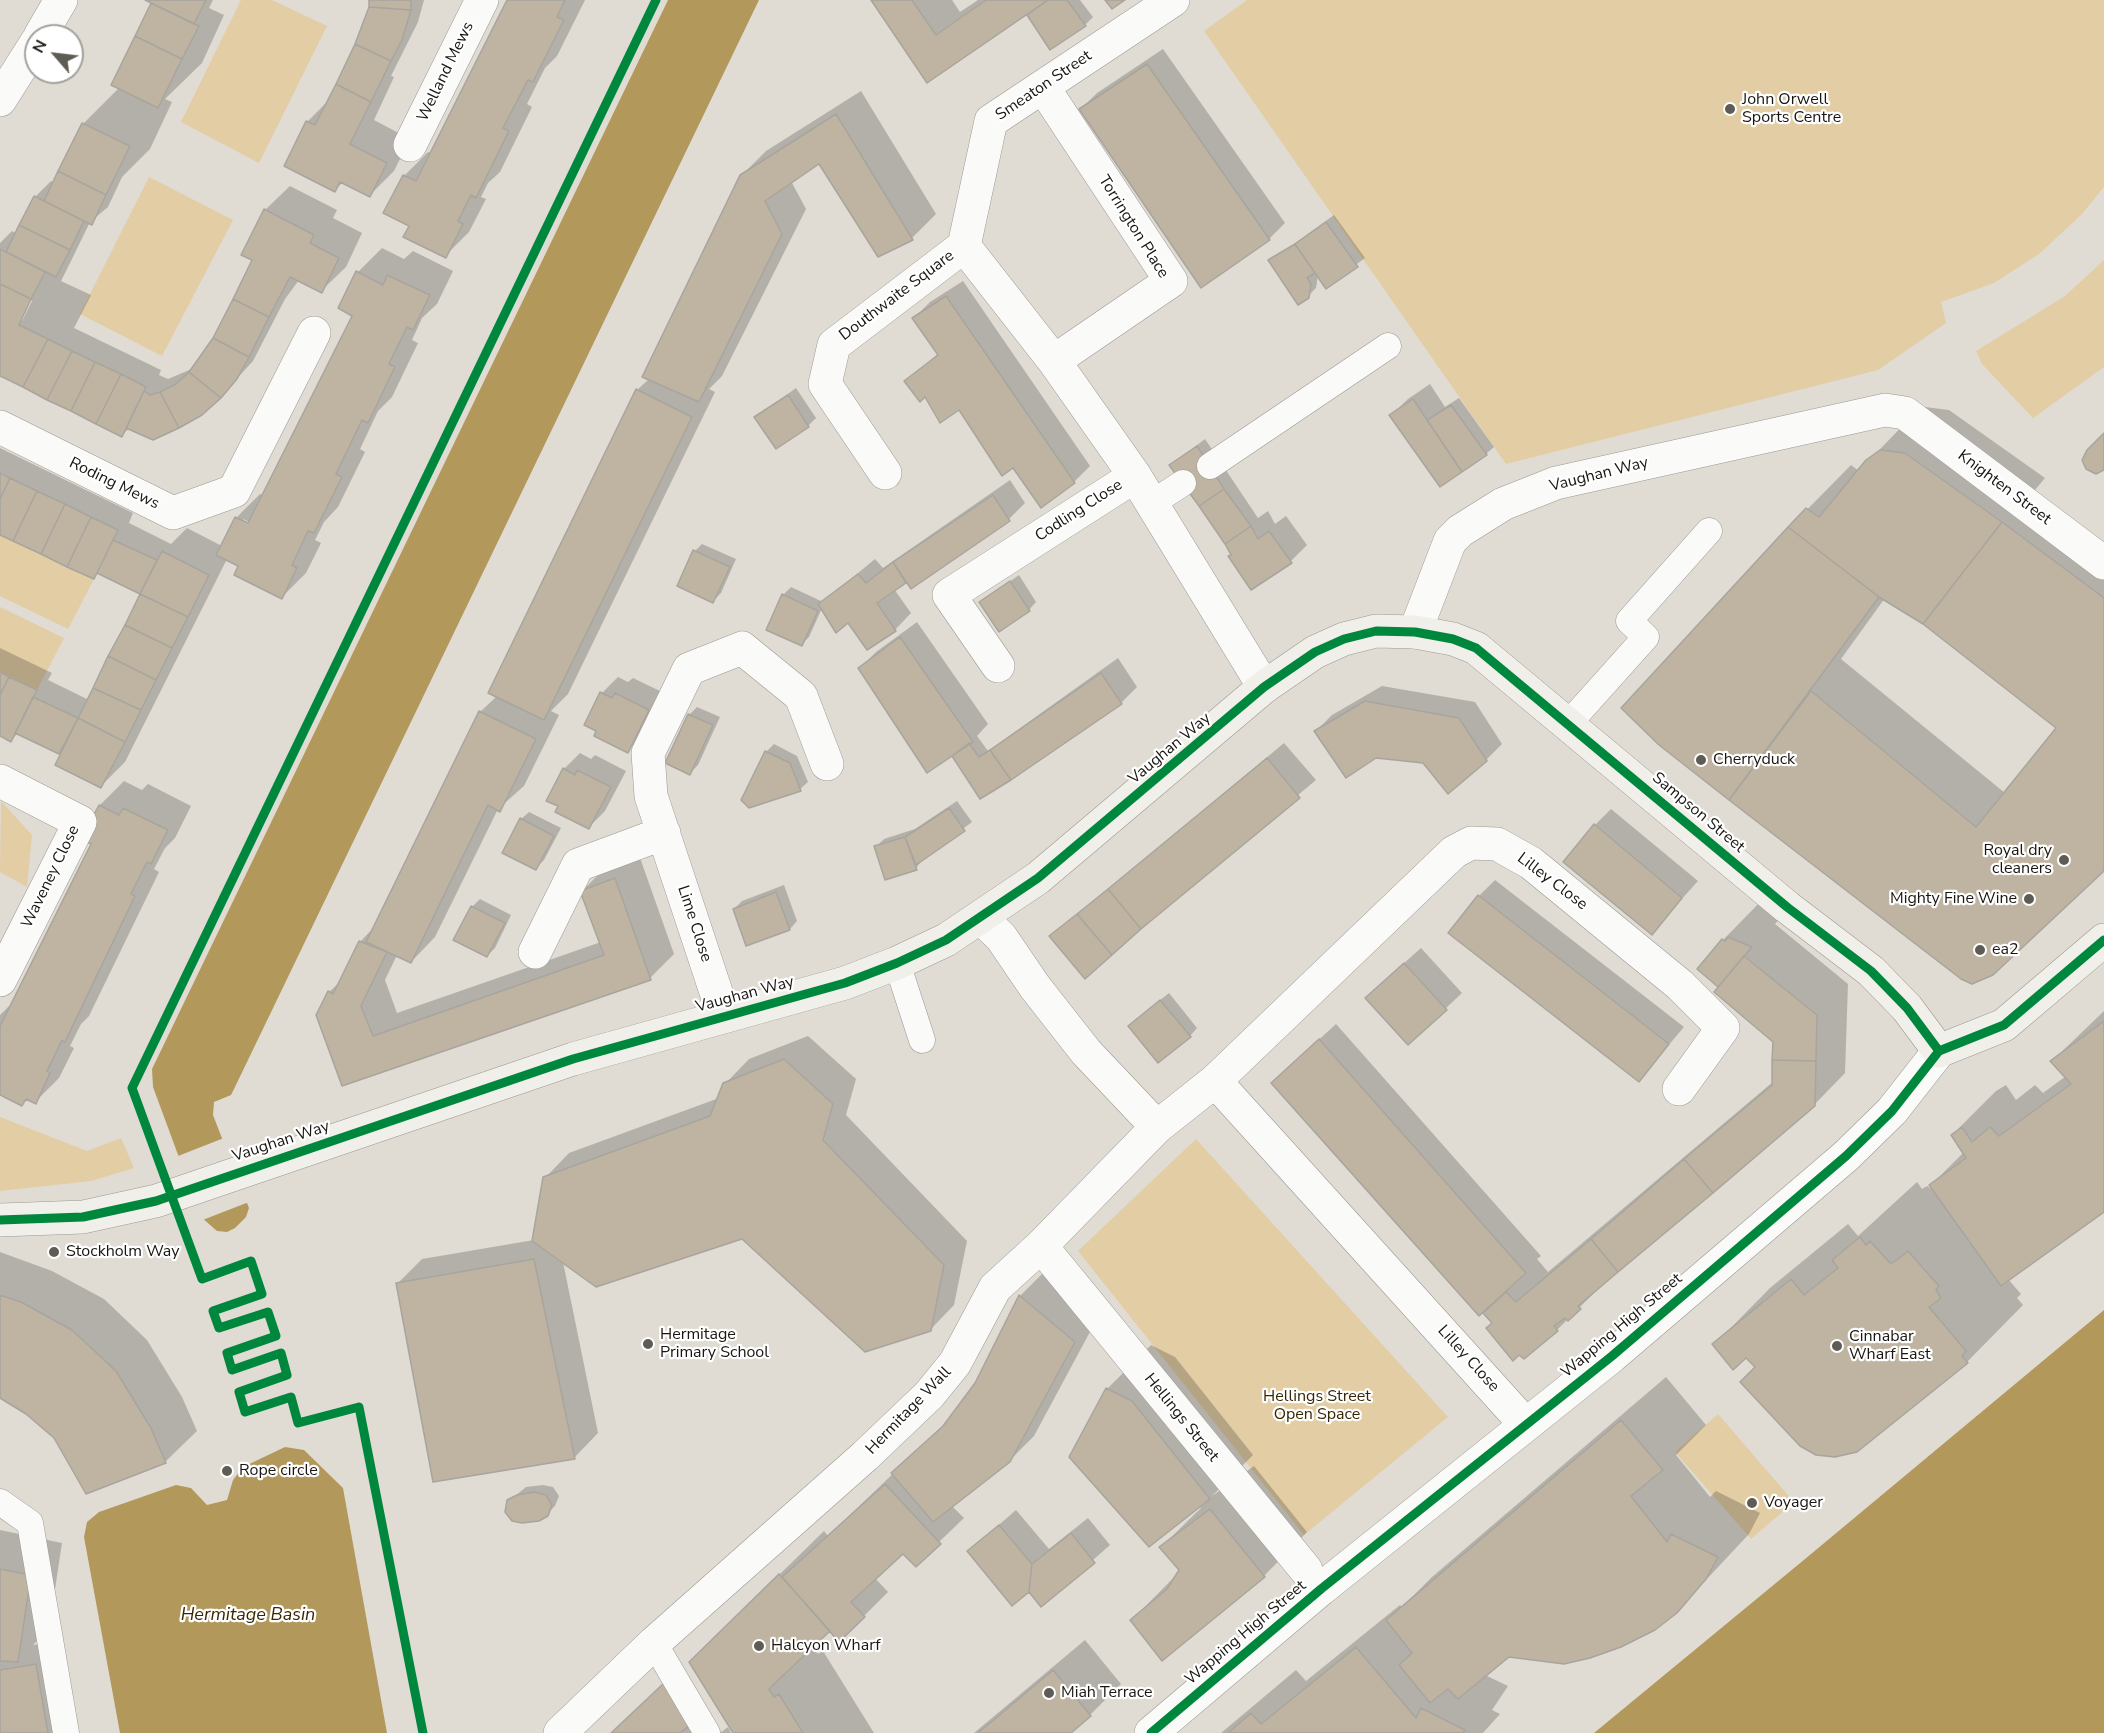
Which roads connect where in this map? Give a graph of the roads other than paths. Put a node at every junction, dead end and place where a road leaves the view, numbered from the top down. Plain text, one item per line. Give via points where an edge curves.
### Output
1 (61, 0) edge
2 (482, 0) edge
3 (1173, 0) edge
4 (47, 24) edge
5 (24, 62) edge
6 (1042, 87) junction
7 (0, 100) edge
8 (410, 145) dead end
9 (964, 246) junction
10 (314, 333) dead end
11 (1388, 346) dead end
12 (1054, 361) junction
13 (1905, 413) joint
14 (0, 427) edge
15 (1210, 466) dead end
16 (885, 472) dead end
17 (1135, 476) junction
18 (1183, 483) dead end
19 (1152, 503) junction
20 (1709, 531) dead end
21 (2104, 563) edge
22 (1415, 632) junction
23 (998, 666) dead end
24 (1264, 687) junction
25 (1569, 723) junction
26 (827, 764) dead end
27 (0, 781) edge
28 (664, 833) junction
29 (981, 918) junction
30 (2104, 940) edge
31 (535, 952) dead end
32 (897, 963) junction
33 (0, 980) edge
34 (724, 1016) junction
35 (922, 1040) dead end
36 (1939, 1051) junction
37 (1215, 1082) junction
38 (1679, 1089) dead end
39 (1157, 1127) junction
40 (0, 1220) edge
41 (1041, 1246) junction
42 (1526, 1425) junction
43 (0, 1502) edge
44 (1314, 1580) junction
45 (654, 1643) junction
46 (705, 1732) edge
47 (66, 1733) edge
48 (560, 1733) edge
49 (1151, 1733) edge

1 - 4 street
2 - 8 street, Welland Mews
3 - 6 street, Smeaton Street
5 - 7 street
6 - 9 street, Smeaton Street via 991,121
6 - 12 street, Torrington Place via 1171,281
9 - 12 street
9 - 16 street, Douthwaite Square via 834,345 825,384
10 - 14 street, Roding Mews via 234,492 173,513
11 - 15 lane
12 - 17 street
13 - 21 street, Knighten Street
13 - 22 street, Vaughan Way via 1885,410 1556,483 1503,504 1450,541
17 - 19 street, Codling Close
17 - 23 street, Codling Close via 949,595
18 - 19 lane
19 - 24 street, Codling Close
20 - 25 lane via 1629,621 1646,637
22 - 24 street, Vaughan Way via 1376,632 1344,639 1315,652
22 - 25 street, Sampson Street via 1476,648
24 - 29 street, Vaughan Way via 1047,871
25 - 36 street, Sampson Street via 1787,907 1871,971 1907,1008
26 - 28 street, Lime Close via 801,696 742,648 690,669 648,753 651,796
27 - 33 street, Waveney Close via 80,822
28 - 31 street via 578,865
28 - 34 street, Lime Close
29 - 32 street, Vaughan Way
29 - 39 street via 1000,937 1086,1052
30 - 36 street via 2004,1025
32 - 34 street, Vaughan Way via 845,983
32 - 35 lane
34 - 40 street, Vaughan Way via 573,1059 156,1201 83,1217
36 - 42 street, Wapping High Street via 1892,1111 1846,1156
37 - 38 street, Lilley Close via 1454,852 1471,843 1497,844 1532,863 1680,985 1724,1028
37 - 39 street, Lilley Close
37 - 42 street, Lilley Close
39 - 41 street, Hermitage Wall
41 - 44 street, Hellings Street
41 - 45 street, Hermitage Wall via 995,1288 955,1363 928,1395
42 - 44 street, Wapping High Street
43 - 47 lane via 30,1523
44 - 49 street, Wapping High Street
45 - 46 lane
45 - 48 street, Hermitage Wall

